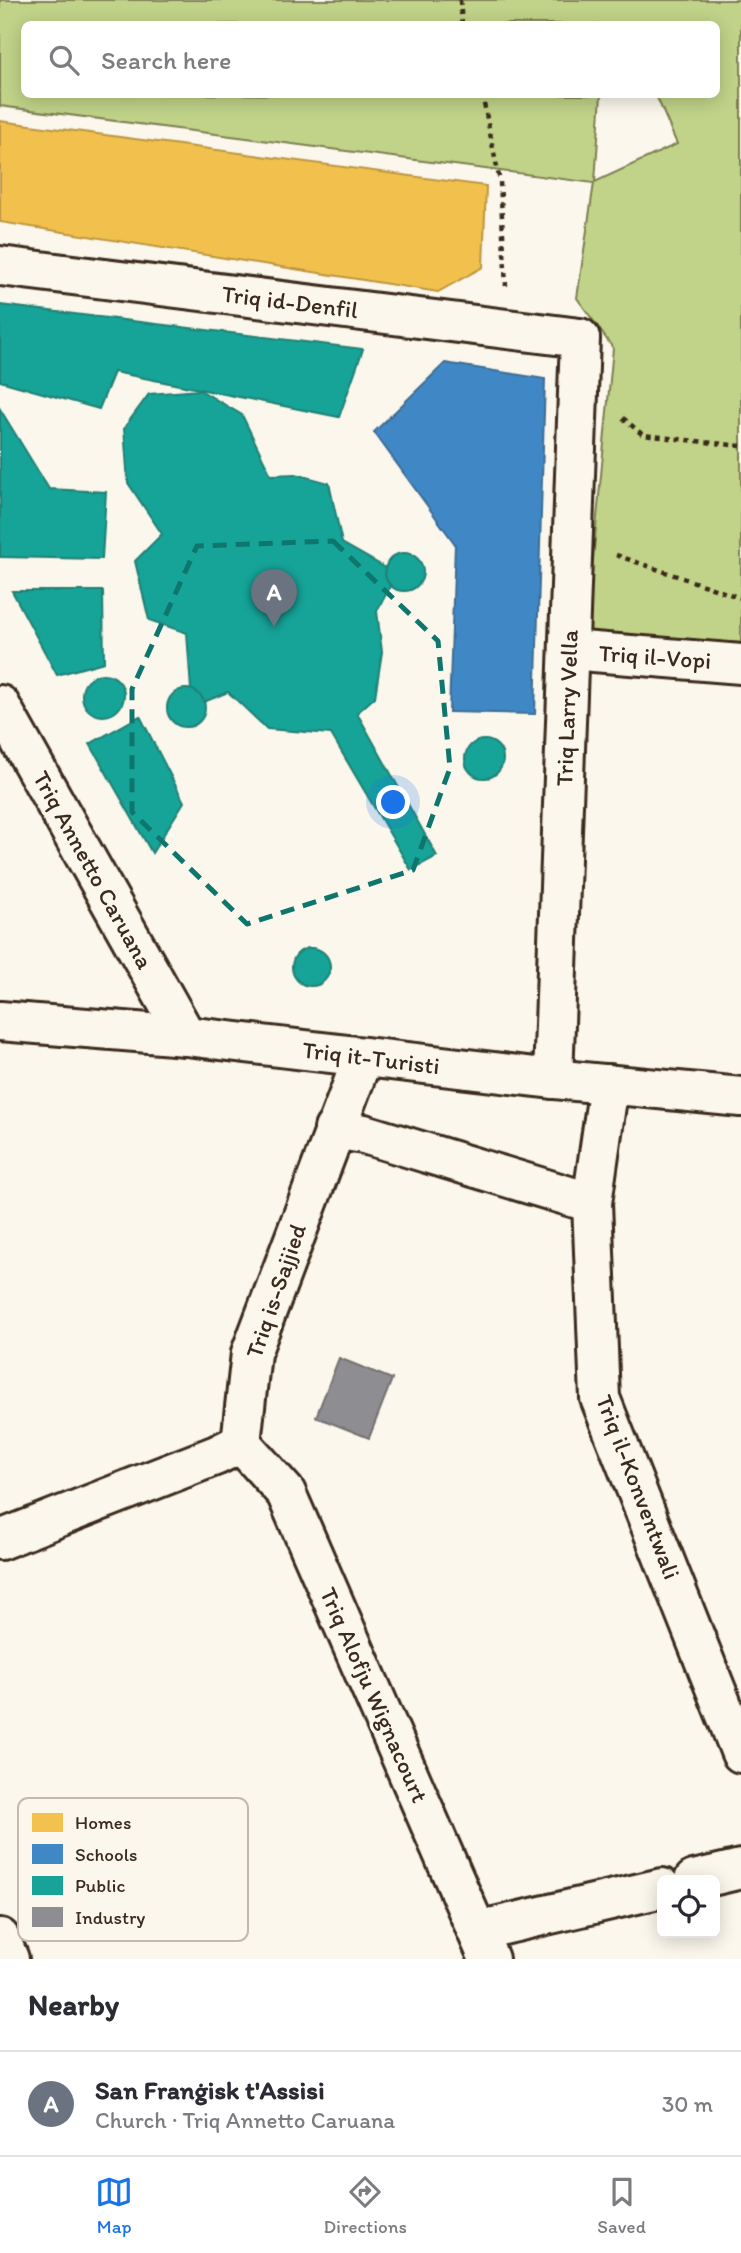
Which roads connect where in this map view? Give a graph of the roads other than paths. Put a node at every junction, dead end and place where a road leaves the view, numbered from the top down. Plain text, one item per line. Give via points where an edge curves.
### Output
1 (0, 266) edge
2 (580, 338) joint
3 (569, 650) junction
4 (741, 664) edge
5 (0, 705) edge
6 (0, 1021) edge
7 (186, 1036) junction
8 (363, 1057) junction
9 (553, 1079) junction
10 (610, 1084) junction
11 (741, 1097) edge
12 (334, 1129) junction
13 (592, 1203) junction
14 (241, 1443) junction
15 (0, 1540) edge
16 (741, 1753) edge
17 (741, 1869) edge
18 (715, 1875) edge
19 (657, 1890) edge
20 (0, 1938) edge
21 (483, 1945) edge
22 (9, 1959) edge

1 - 2 street, Triq id-Denfil
2 - 3 street, Triq Larry Vella
3 - 4 street, Triq il-Vopi
3 - 9 street, Triq Larry Vella
5 - 7 street, Triq Annetto Caruana
6 - 7 street, Triq it-Turisti
7 - 8 street, Triq it-Turisti
8 - 9 street, Triq it-Turisti
8 - 12 street, Triq is-Sajjied
9 - 10 street, Triq it-Turisti
10 - 11 street, Triq it-Turisti
10 - 13 street, Triq il-Konventwali
12 - 13 street
12 - 14 street, Triq is-Sajjied via 251,1353
13 - 16 street, Triq il-Konventwali via 600,1398
14 - 15 street
14 - 21 street, Triq Alofju Wignacourt via 286,1493
17 - 18 street
19 - 21 street
20 - 22 street

